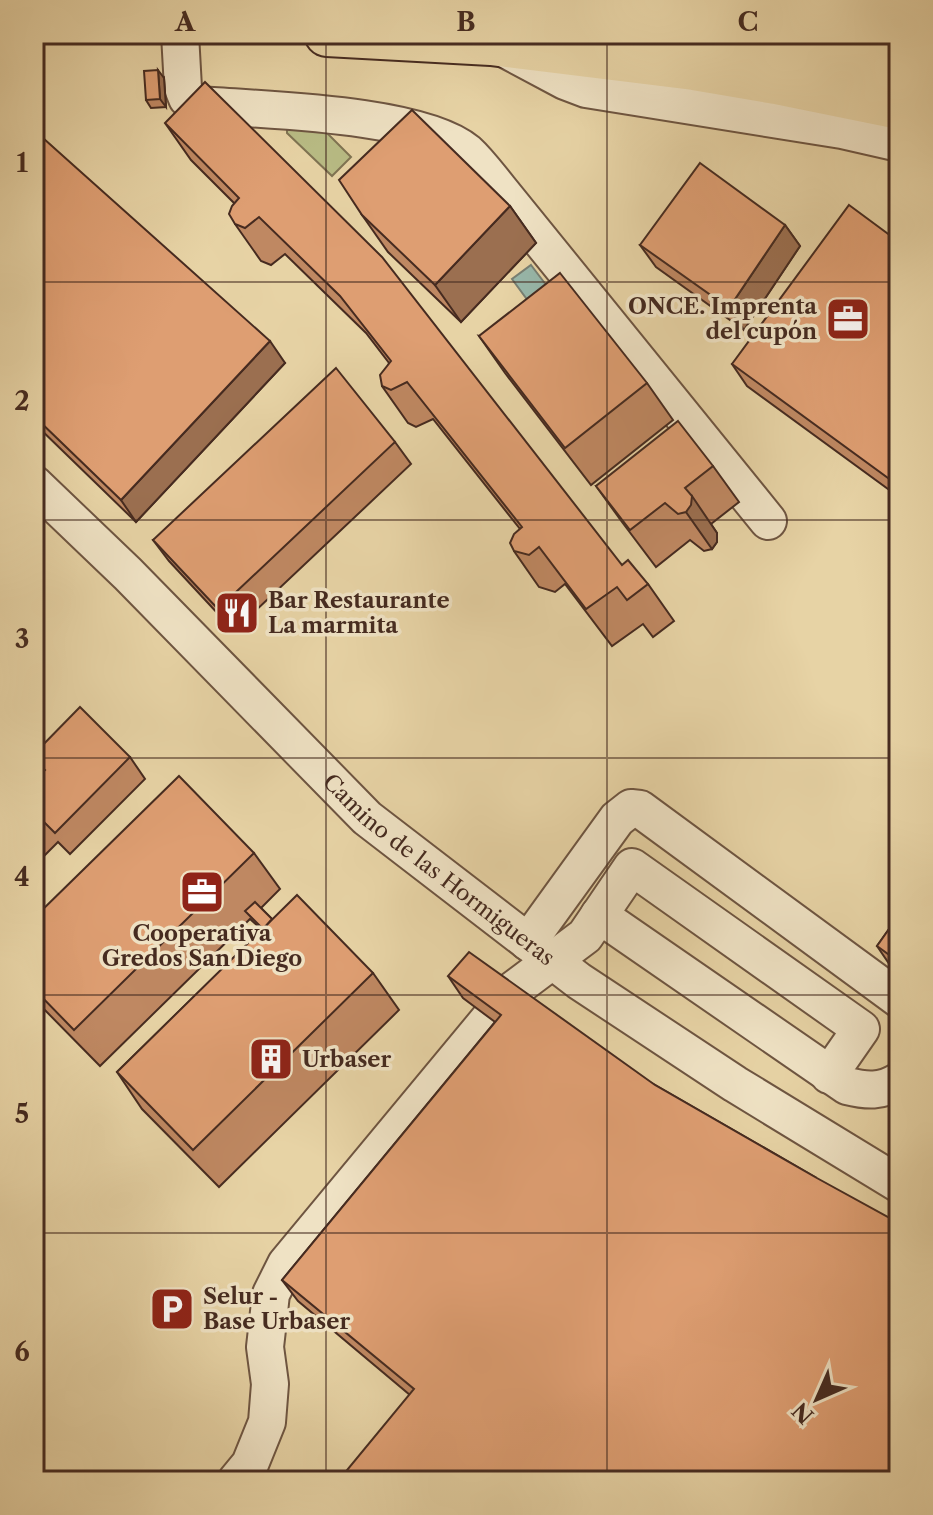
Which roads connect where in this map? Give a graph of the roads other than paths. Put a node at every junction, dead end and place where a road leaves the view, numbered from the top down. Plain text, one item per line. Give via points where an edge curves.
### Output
1 (180, 34) edge
2 (327, 34) edge
3 (700, 34) edge
4 (782, 39) edge
5 (491, 43) junction
6 (899, 69) edge
7 (899, 107) edge
8 (899, 143) edge
9 (34, 484) edge
10 (768, 521) dead end
11 (592, 925) junction
12 (541, 952) junction
13 (899, 999) edge
14 (829, 1075) junction
15 (899, 1081) edge
16 (899, 1184) edge
17 (236, 1481) edge

1 - 10 street via 183,88 199,105 404,126 439,136 466,152
2 - 5 main road
3 - 4 main road
4 - 6 main road
5 - 7 main road via 694,68
5 - 8 street via 586,89
9 - 12 street, Camino de las Hormigueras via 367,818
11 - 12 street
11 - 14 street
11 - 14 street via 632,867 861,1029
12 - 13 street via 617,819 631,808 640,809
12 - 16 street, Camino de las Hormigueras via 735,1084
12 - 17 street via 286,1264 271,1294 265,1347 270,1384 267,1422 250,1464
14 - 15 street via 868,1091

